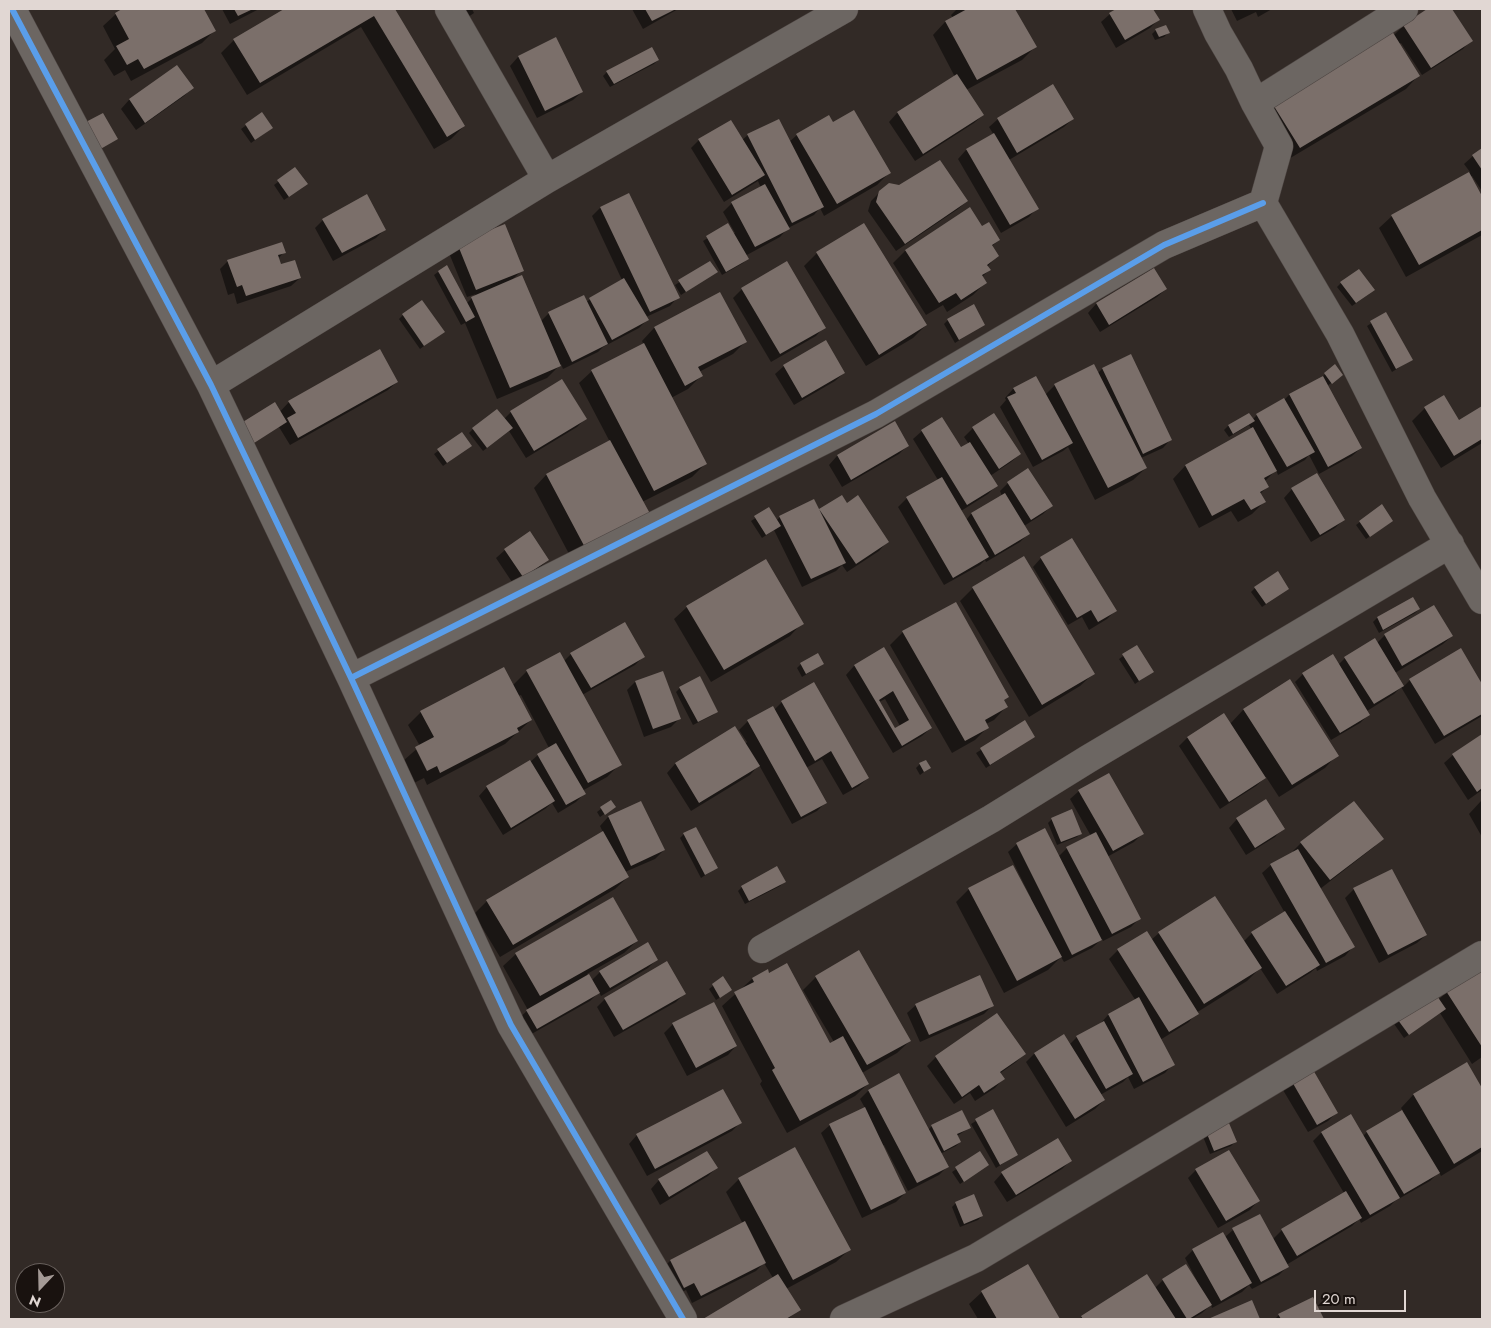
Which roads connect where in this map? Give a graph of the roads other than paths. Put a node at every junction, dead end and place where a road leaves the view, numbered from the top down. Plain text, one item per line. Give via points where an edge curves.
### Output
1 (12, 9) edge
2 (449, 9) edge
3 (844, 9) edge
4 (1207, 9) edge
5 (1404, 9) edge
6 (1255, 103) junction
7 (547, 179) junction
8 (1263, 203) junction
9 (211, 385) junction
10 (1450, 544) junction
11 (1482, 600) edge
12 (351, 678) junction
13 (762, 949) dead end
14 (1482, 955) edge
15 (683, 1319) edge
16 (844, 1319) edge

1 - 9 street
2 - 7 street
3 - 7 street
4 - 6 street
5 - 6 street
6 - 8 street via 1279,146
7 - 9 street
8 - 10 street via 1340,334 1422,498
8 - 12 street via 1164,245 876,414
9 - 12 street
10 - 11 street
10 - 13 street via 991,819
12 - 15 street via 511,1025
14 - 16 street via 976,1258

